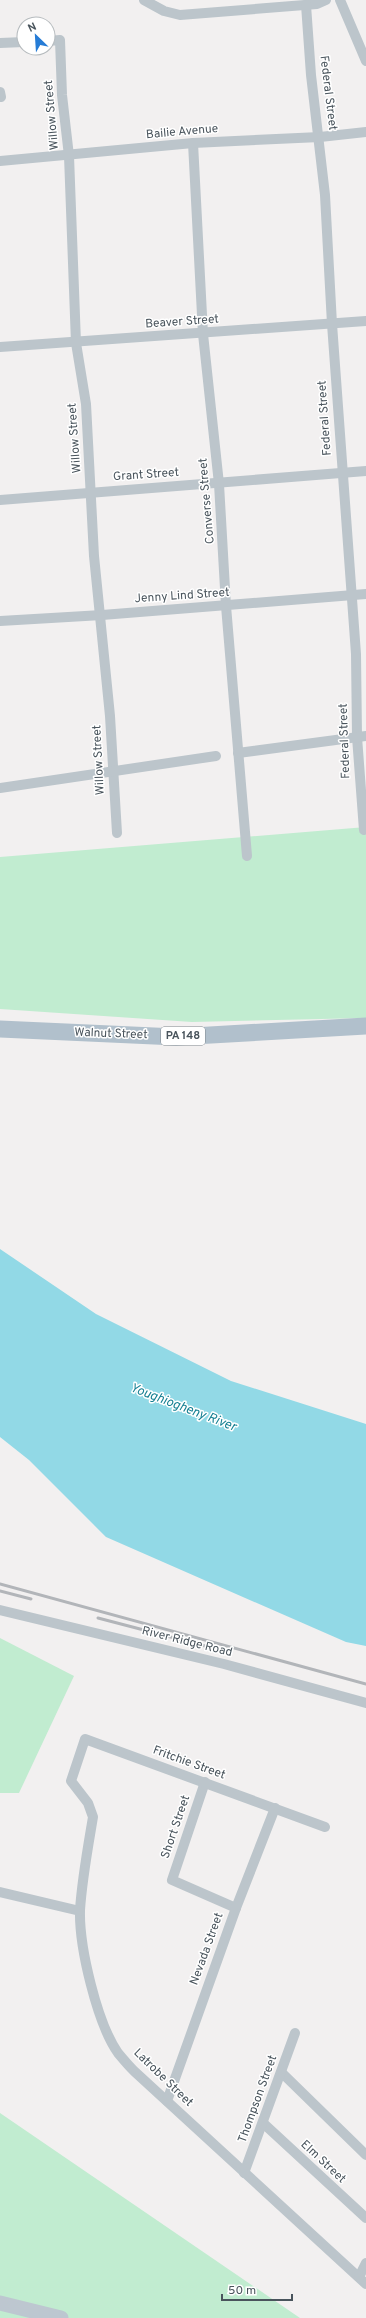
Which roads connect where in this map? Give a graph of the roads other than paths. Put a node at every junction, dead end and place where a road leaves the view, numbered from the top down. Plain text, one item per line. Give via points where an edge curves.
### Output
1 (144, 0) edge
2 (326, 0) edge
3 (340, 0) edge
4 (306, 5) junction
5 (56, 40) edge
6 (16, 42) edge
7 (0, 43) edge
8 (366, 61) edge
9 (0, 92) edge
10 (0, 97) edge
11 (366, 132) edge
12 (320, 137) junction
13 (193, 144) junction
14 (69, 156) junction
15 (0, 161) edge
16 (366, 321) edge
17 (332, 324) junction
18 (203, 334) junction
19 (76, 343) junction
20 (0, 347) edge
21 (366, 471) edge
22 (342, 473) junction
23 (219, 484) junction
24 (92, 493) junction
25 (0, 500) edge
26 (366, 594) edge
27 (352, 596) junction
28 (226, 606) junction
29 (102, 615) junction
30 (0, 621) edge
31 (361, 737) edge
32 (238, 753) junction
33 (216, 756) dead end
34 (112, 771) junction
35 (0, 788) edge
36 (364, 830) dead end
37 (117, 833) dead end
38 (247, 856) dead end
39 (366, 1026) edge
40 (0, 1029) edge
41 (0, 1610) edge
42 (366, 1703) edge
43 (71, 1781) joint
44 (205, 1782) junction
45 (275, 1808) junction
46 (325, 1827) dead end
47 (0, 1892) edge
48 (236, 1908) junction
49 (80, 1911) junction
50 (295, 2033) dead end
51 (282, 2073) junction
52 (167, 2101) junction
53 (263, 2124) junction
54 (366, 2155) edge
55 (244, 2173) junction
56 (366, 2218) edge
57 (366, 2263) edge
58 (363, 2280) edge
59 (0, 2303) edge
60 (61, 2318) edge

1 - 4 street via 180,16
2 - 4 street
3 - 8 street
4 - 12 street, Federal Street via 311,75
5 - 14 street, Willow Street via 60,40 62,95
6 - 7 street
9 - 10 street
11 - 12 street, Bailie Avenue
12 - 13 street, Bailie Avenue
12 - 17 street, Federal Street
13 - 14 street, Bailie Avenue
13 - 18 street, Converse Street
14 - 15 street, Bailie Avenue
14 - 19 street, Willow Street
16 - 17 street, Beaver Street
17 - 18 street, Beaver Street
17 - 22 street, Federal Street
18 - 19 street, Beaver Street
18 - 23 street, Converse Street
19 - 20 street, Beaver Street
19 - 24 street, Willow Street via 86,404
21 - 22 street, Grant Street
22 - 23 street, Grant Street
22 - 27 street, Federal Street
23 - 24 street, Grant Street
23 - 28 street, Converse Street
24 - 25 street, Grant Street
24 - 29 street, Willow Street via 94,556
26 - 27 street, Jenny Lind Street
27 - 28 street, Jenny Lind Street
27 - 31 street, Federal Street
28 - 29 street, Jenny Lind Street
28 - 32 street, Converse Street
29 - 30 street, Jenny Lind Street
29 - 34 street, Willow Street
31 - 32 street
31 - 36 street, Federal Street
32 - 38 street, Converse Street
33 - 34 street
34 - 35 street
34 - 37 street, Willow Street
39 - 40 main road, Walnut Street / PA 148 via 176,1037
41 - 42 street, River Ridge Road via 224,1664
43 - 44 street, Fritchie Street via 85,1739
43 - 49 street, Latrobe Street via 88,1803 93,1817
44 - 45 street, Fritchie Street
44 - 48 street, Short Street via 172,1880
45 - 46 street, Fritchie Street
45 - 48 street, Nevada Street
47 - 49 street
48 - 52 street, Nevada Street
49 - 52 street, Latrobe Street via 82,1946 89,1979 114,2046 134,2071
50 - 51 street, Thompson Street
51 - 53 street, Thompson Street
51 - 54 street
52 - 55 street, Latrobe Street
53 - 55 street, Thompson Street
53 - 56 street, Elm Street
55 - 58 street, Latrobe Street
57 - 58 street
59 - 60 street

